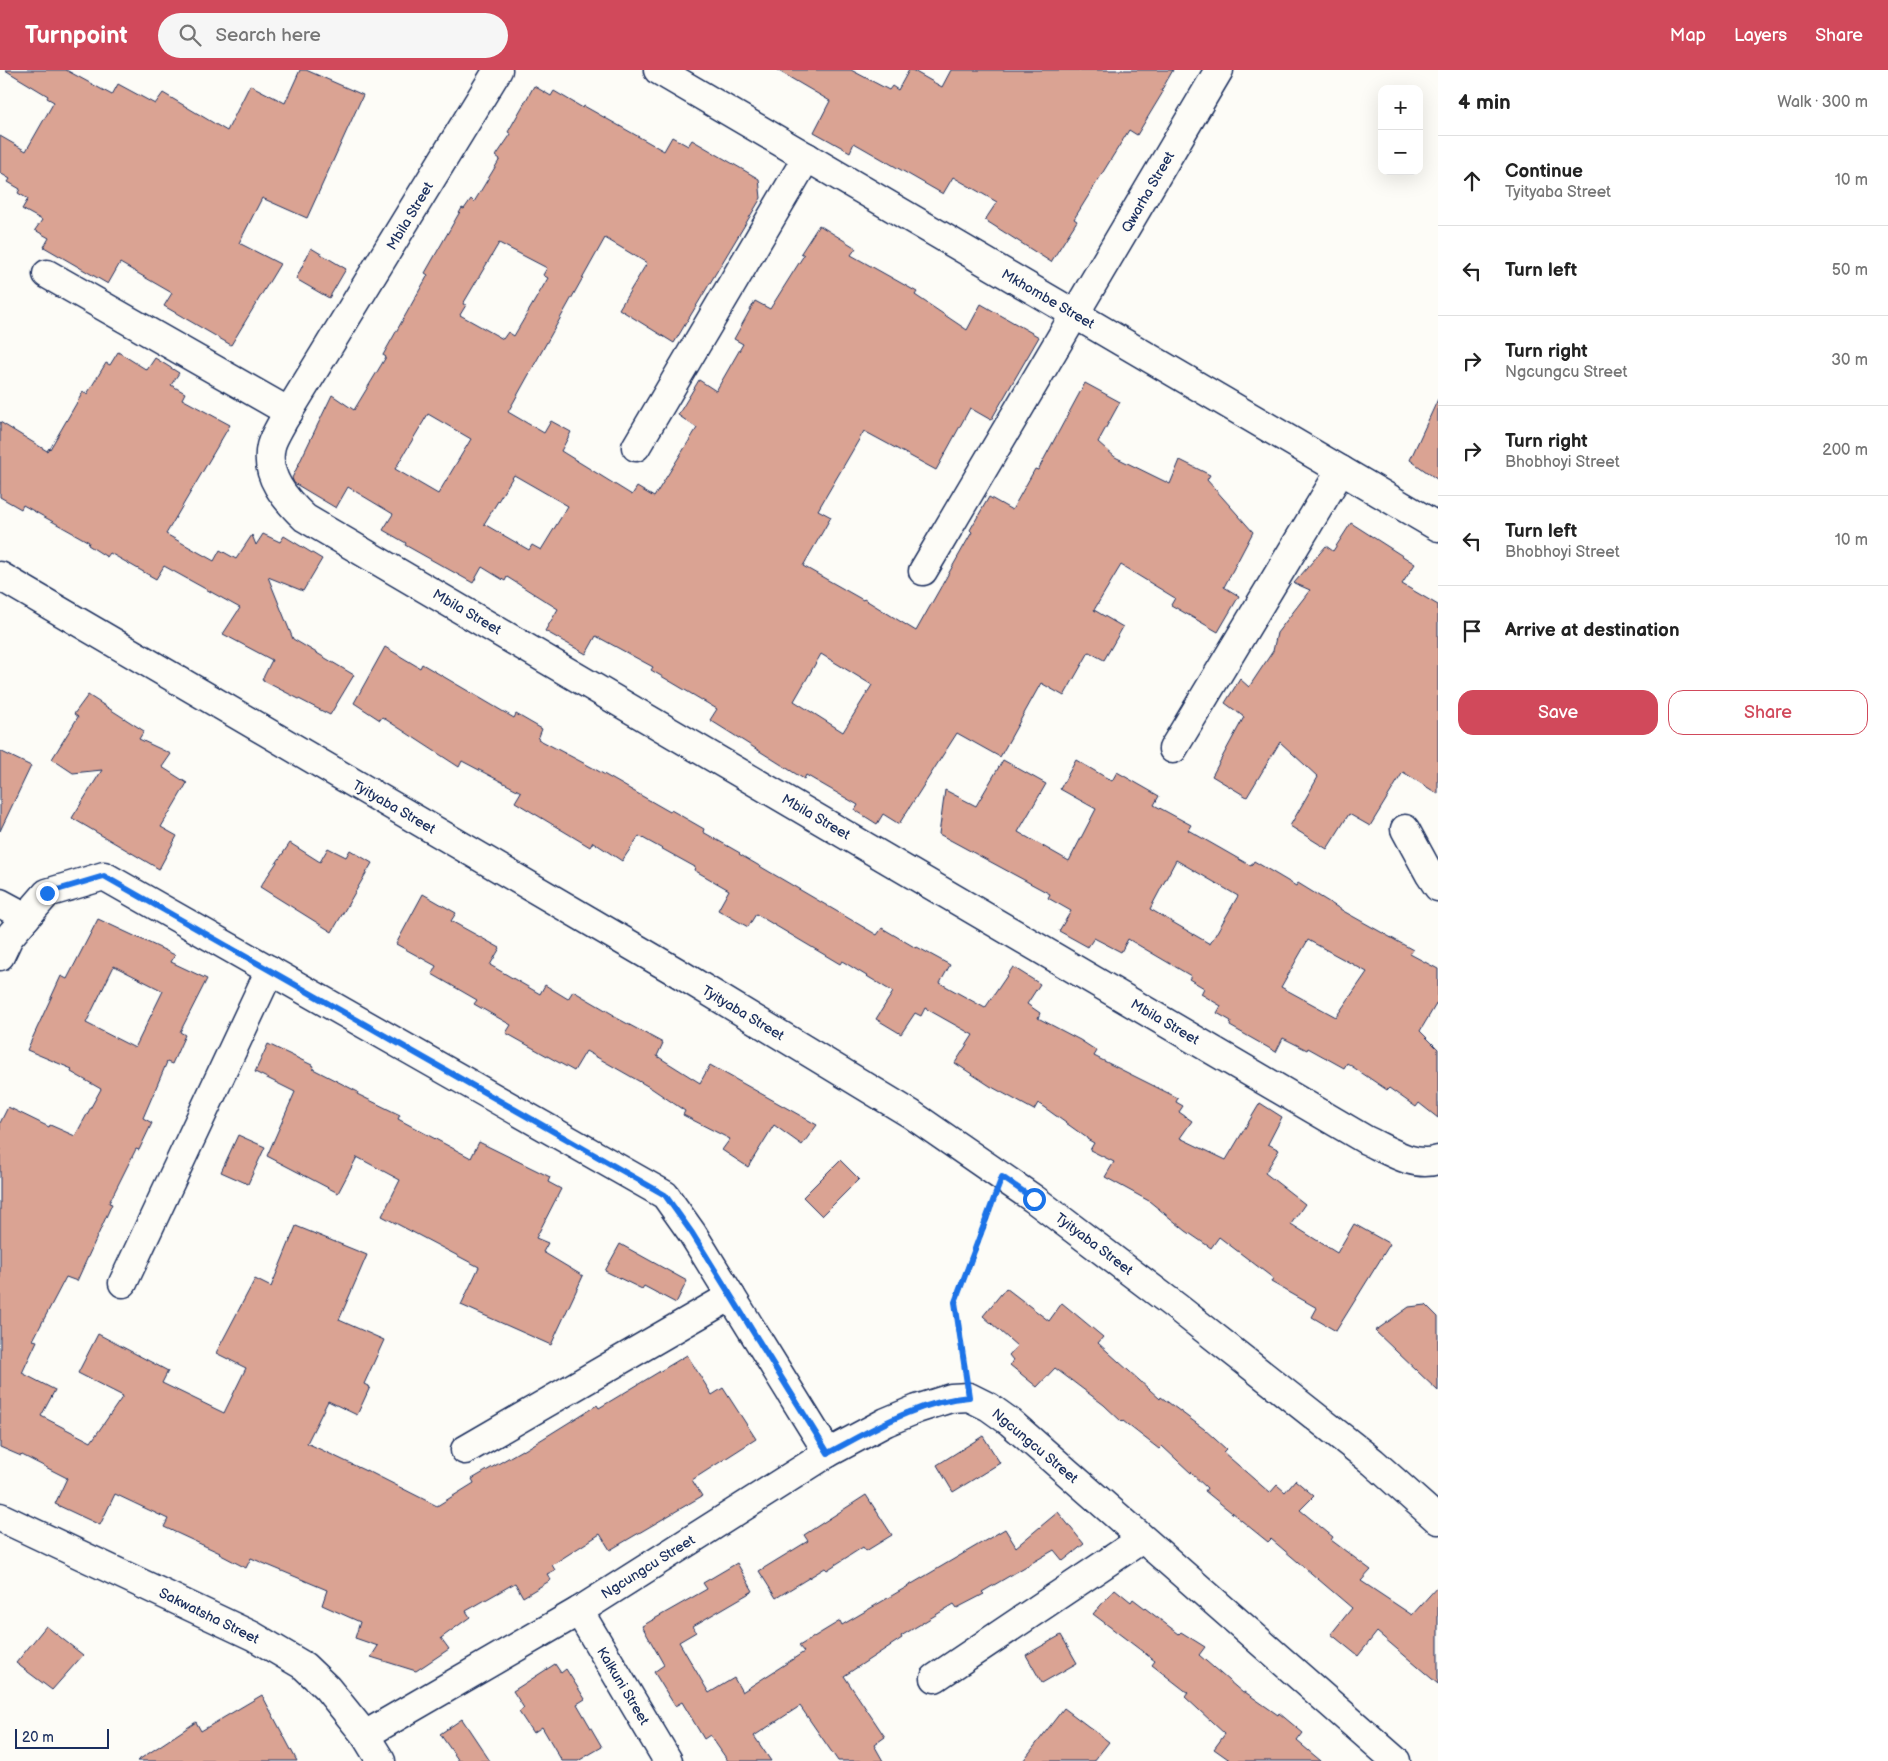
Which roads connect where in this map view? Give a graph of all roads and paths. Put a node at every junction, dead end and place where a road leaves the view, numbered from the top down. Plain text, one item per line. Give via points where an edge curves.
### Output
1 (498, 70) edge
2 (658, 70) edge
3 (1220, 70) edge
4 (808, 157) junction
5 (47, 274) dead end
6 (1076, 315) junction
7 (288, 412) junction
8 (636, 447) dead end
9 (1341, 470) junction
10 (1438, 527) edge
11 (923, 571) dead end
12 (0, 576) edge
13 (1173, 749) dead end
14 (1404, 829) dead end
15 (1438, 887) edge
16 (0, 903) edge
17 (26, 917) junction
18 (0, 956) edge
19 (270, 970) junction
20 (1438, 1160) edge
21 (1002, 1177) junction
22 (123, 1283) dead end
23 (731, 1296) junction
24 (969, 1397) junction
25 (465, 1450) dead end
26 (828, 1453) junction
27 (0, 1517) edge
28 (1438, 1520) edge
29 (1142, 1539) junction
30 (579, 1611) junction
31 (935, 1678) dead end
32 (365, 1735) junction
33 (381, 1761) edge
34 (668, 1761) edge
35 (1396, 1761) edge

1 - 7 street, Mbila Street
2 - 4 street, Mkhombe Street
3 - 6 street, Qwarha Street
4 - 6 street, Mkhombe Street
4 - 8 street
5 - 7 street
6 - 9 street, Mkhombe Street
6 - 11 street, Qwarha Street
7 - 20 street, Mbila Street via 271,445 270,463 276,483 287,501 305,518 1366,1140 1409,1160 1429,1163
9 - 10 street, Mkhombe Street
9 - 13 street
12 - 21 street, Tyityaba Street via 675,971 911,1114
14 - 15 street
16 - 17 street
17 - 18 street via 9,936
17 - 19 street via 47,893 104,876
19 - 22 street
19 - 23 street via 665,1195
21 - 24 path via 955,1302
21 - 28 street, Tyityaba Street via 1178,1308 1373,1462
23 - 25 street
23 - 26 street
24 - 26 street, Ngcungcu Street via 951,1398 917,1409
24 - 29 street, Ngcungcu Street via 1010,1422
26 - 30 street, Ngcungcu Street
27 - 32 street, Sakwatsha Street via 253,1636 304,1666 327,1688
29 - 31 street
29 - 35 street, Ngcungcu Street
30 - 32 street, Ngcungcu Street
30 - 34 street, Kalkuni Street
32 - 33 street, Sakwatsha Street

